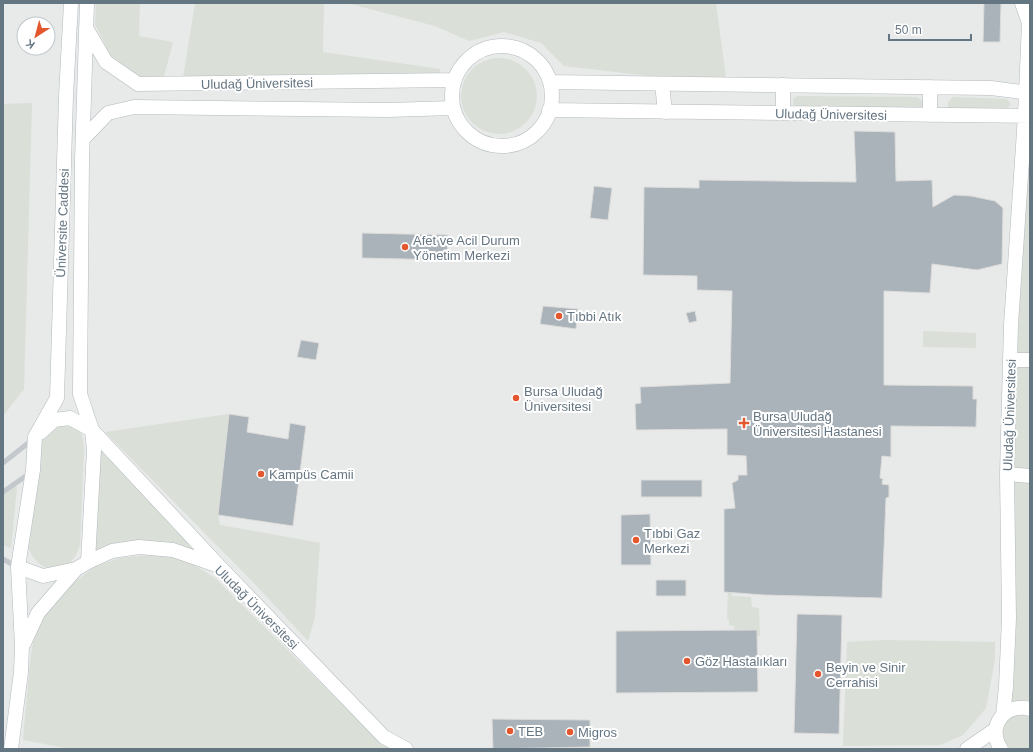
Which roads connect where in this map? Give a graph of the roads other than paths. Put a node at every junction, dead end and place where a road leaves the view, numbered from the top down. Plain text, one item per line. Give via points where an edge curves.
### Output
1 (71, 3) edge
2 (87, 3) edge
3 (1022, 3) edge
4 (1025, 3) edge
5 (1030, 6) edge
6 (86, 28) junction
7 (454, 80) junction
8 (550, 82) junction
9 (662, 84) junction
10 (783, 85) junction
11 (930, 87) junction
12 (1028, 92) edge
13 (453, 108) junction
14 (550, 110) junction
15 (665, 112) junction
16 (783, 113) junction
17 (930, 115) junction
18 (1027, 116) edge
19 (83, 139) junction
20 (1010, 360) junction
21 (1030, 360) edge
22 (92, 430) junction
23 (35, 437) junction
24 (3, 463) edge
25 (33, 470) junction
26 (1007, 474) junction
27 (1030, 476) edge
28 (3, 492) edge
29 (3, 558) edge
30 (82, 566) junction
31 (219, 566) junction
32 (18, 567) junction
33 (22, 646) junction
34 (1030, 709) edge
35 (1003, 715) junction
36 (996, 729) junction
37 (11, 749) edge
38 (406, 749) edge
39 (967, 749) edge
40 (1001, 749) edge

1 - 23 street, Üniversite Caddesi via 65,104 57,398
2 - 6 street, Üniversite Caddesi
3 - 12 street, Uludağ Üniversitesi via 1029,23
4 - 5 street
6 - 7 street, Uludağ Üniversitesi via 106,62 138,84
6 - 19 street, Üniversite Caddesi
7 - 8 street via 472,55 502,45 532,55 543,67
7 - 13 street via 451,94
8 - 9 street
8 - 14 street
9 - 10 street
9 - 15 street
10 - 11 street
10 - 16 street
11 - 12 street via 991,88
11 - 17 street
12 - 18 street, Uludağ Üniversitesi
13 - 14 street via 467,133 492,147 517,144 535,134
13 - 19 street, Uludağ Üniversitesi via 388,110 134,107 108,112
14 - 15 street, Uludağ Üniversitesi
15 - 16 street, Uludağ Üniversitesi
16 - 17 street, Uludağ Üniversitesi
17 - 18 street, Uludağ Üniversitesi
18 - 20 street, Uludağ Üniversitesi
19 - 22 street, Üniversite Caddesi via 80,394
20 - 21 street
20 - 26 street, Uludağ Üniversitesi
22 - 23 street via 70,418 54,420
22 - 30 street via 94,450
22 - 31 street
23 - 24 lane
23 - 25 street, Uludağ Üniversitesi
25 - 28 lane
25 - 32 street, Uludağ Üniversitesi
26 - 27 street
26 - 35 street, Uludağ Üniversitesi via 1009,618
29 - 32 lane
30 - 31 street, Uludağ Üniversitesi via 112,551 139,546 173,550
30 - 32 street via 43,576
30 - 33 street, Uludağ Üniversitesi via 38,613
31 - 38 street, Uludağ Üniversitesi via 384,737
32 - 33 street, Uludağ Üniversitesi
33 - 37 street, Uludağ Üniversitesi
34 - 35 street via 1016,708
35 - 36 street, Uludağ Üniversitesi
36 - 39 street, Uludağ Üniversitesi
36 - 40 street

